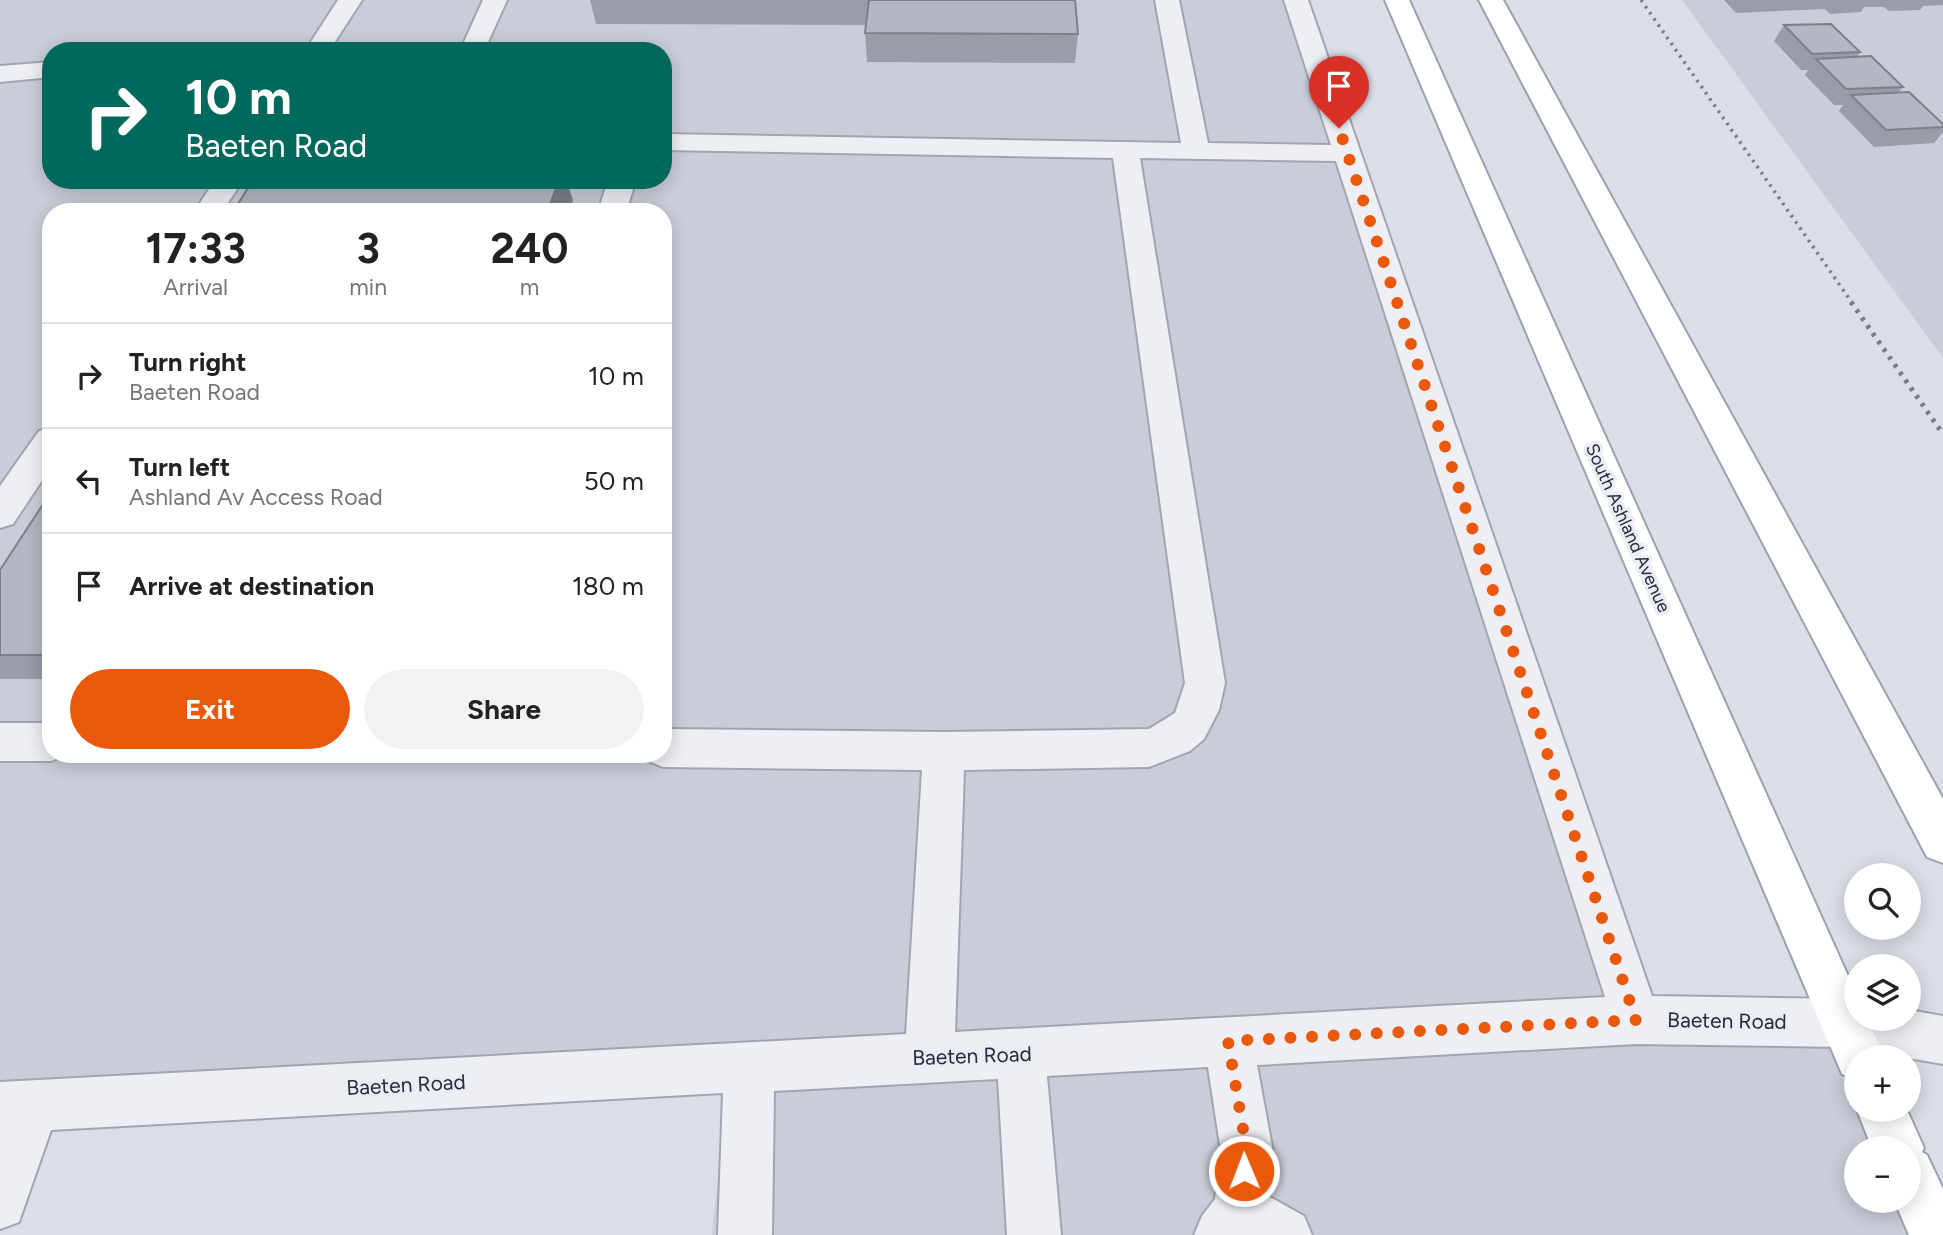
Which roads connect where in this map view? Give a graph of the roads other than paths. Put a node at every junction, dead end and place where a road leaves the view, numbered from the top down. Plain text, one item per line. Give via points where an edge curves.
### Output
1 (349, 0) edge
2 (495, 0) edge
3 (1167, 0) edge
4 (1296, 0) edge
5 (1397, 0) edge
6 (1491, 0) edge
7 (323, 42) edge
8 (476, 42) edge
9 (42, 70) edge
10 (0, 74) edge
11 (672, 142) edge
12 (1125, 150) junction
13 (1196, 151) junction
14 (1347, 153) junction
15 (42, 453) edge
16 (0, 514) edge
17 (0, 742) edge
18 (42, 742) edge
19 (672, 748) edge
20 (944, 751) junction
21 (1943, 842) edge
22 (1636, 1020) junction
23 (1852, 1040) edge
24 (1943, 1040) edge
25 (1228, 1041) junction
26 (1021, 1054) junction
27 (929, 1058) junction
28 (749, 1066) junction
29 (17, 1107) edge
30 (1921, 1201) edge
31 (0, 1203) edge
32 (1231, 1222) edge
33 (745, 1235) edge
34 (1034, 1235) edge
35 (1284, 1235) edge
36 (1936, 1235) edge

1 - 7 street
2 - 8 street
3 - 13 street
4 - 14 street
5 - 23 main road, South Ashland Avenue
6 - 21 main road
9 - 10 street
11 - 12 street
12 - 13 street
12 - 20 street via 1205,683 1197,720 1175,738 1149,748
13 - 14 street
14 - 22 street
15 - 16 street
17 - 18 street
19 - 20 street
20 - 27 street
22 - 23 street, Baeten Road
22 - 25 street, Baeten Road
23 - 24 street, Baeten Road
25 - 26 street, Baeten Road
25 - 32 street via 1247,1152
26 - 27 street, Baeten Road
26 - 34 street
27 - 28 street, Baeten Road
28 - 29 street, Baeten Road
28 - 33 street
29 - 31 street
30 - 36 main road
32 - 35 street

